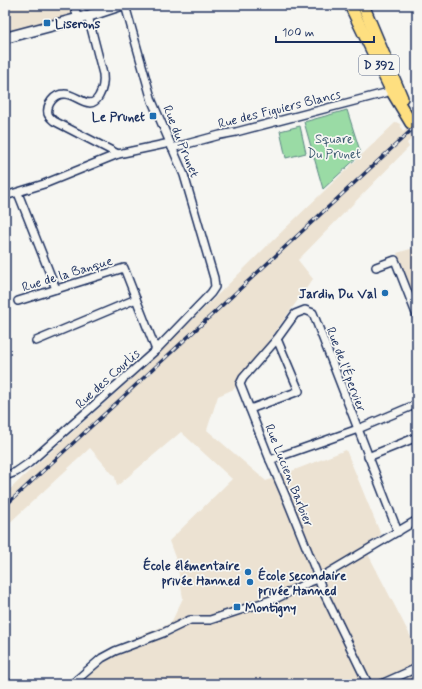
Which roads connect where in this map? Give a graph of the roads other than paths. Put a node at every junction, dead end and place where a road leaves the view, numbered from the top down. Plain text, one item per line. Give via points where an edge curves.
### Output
1 (74, 5) edge
2 (122, 5) edge
3 (125, 5) edge
4 (350, 5) edge
5 (364, 5) edge
6 (88, 16) junction
7 (78, 19) junction
8 (5, 38) edge
9 (391, 90) junction
10 (171, 145) junction
11 (118, 154) junction
12 (18, 193) junction
13 (5, 196) edge
14 (376, 267) dead end
15 (215, 287) joint
16 (56, 289) junction
17 (18, 300) dead end
18 (136, 300) junction
19 (417, 316) edge
20 (277, 340) junction
21 (36, 342) dead end
22 (156, 350) junction
23 (241, 381) joint
24 (417, 404) edge
25 (250, 409) junction
26 (358, 429) junction
27 (417, 437) edge
28 (368, 457) junction
29 (270, 460) junction
30 (5, 476) edge
31 (417, 520) edge
32 (398, 532) junction
33 (318, 578) junction
34 (417, 668) edge
35 (72, 684) edge
36 (368, 684) edge
37 (380, 684) edge

1 - 7 street
2 - 6 main road
3 - 10 street, Rue du Prunet via 152,101
4 - 9 main road, D 392
5 - 9 main road, D 392 via 411,122
6 - 7 main road
6 - 11 street via 103,74 101,93 92,103 65,93 60,94 48,105 48,113 54,121
7 - 8 main road
9 - 10 street, Rue des Figuiers Blancs
10 - 11 street, Rue des Figuiers Blancs
10 - 15 street, Rue du Prunet via 184,175
11 - 12 street, Rue des Figuiers Blancs
12 - 13 street, Rue des Figuiers Blancs
12 - 16 street
14 - 19 street via 395,260
15 - 22 street, Rue des Courlis
16 - 17 street, Rue de la Banque
16 - 18 street, Rue de la Banque via 124,268
18 - 21 street
18 - 22 street
20 - 23 street, Rue de l'Épervier
20 - 25 street via 299,391
20 - 26 street, Rue de l'Épervier via 295,314 305,310 313,313
22 - 30 street, Rue des Courlis via 29,463
23 - 25 street, Rue Lucien Barbier
24 - 26 street
25 - 29 street, Rue Lucien Barbier
26 - 28 street, Rue de l'Épervier
26 - 29 street
27 - 28 street
28 - 32 street, Rue de l'Épervier
29 - 33 street, Rue Lucien Barbier
31 - 32 street
32 - 33 street
33 - 35 street via 277,598 210,620 190,620 115,651 102,658
33 - 36 street, Rue Lucien Barbier
34 - 37 street

